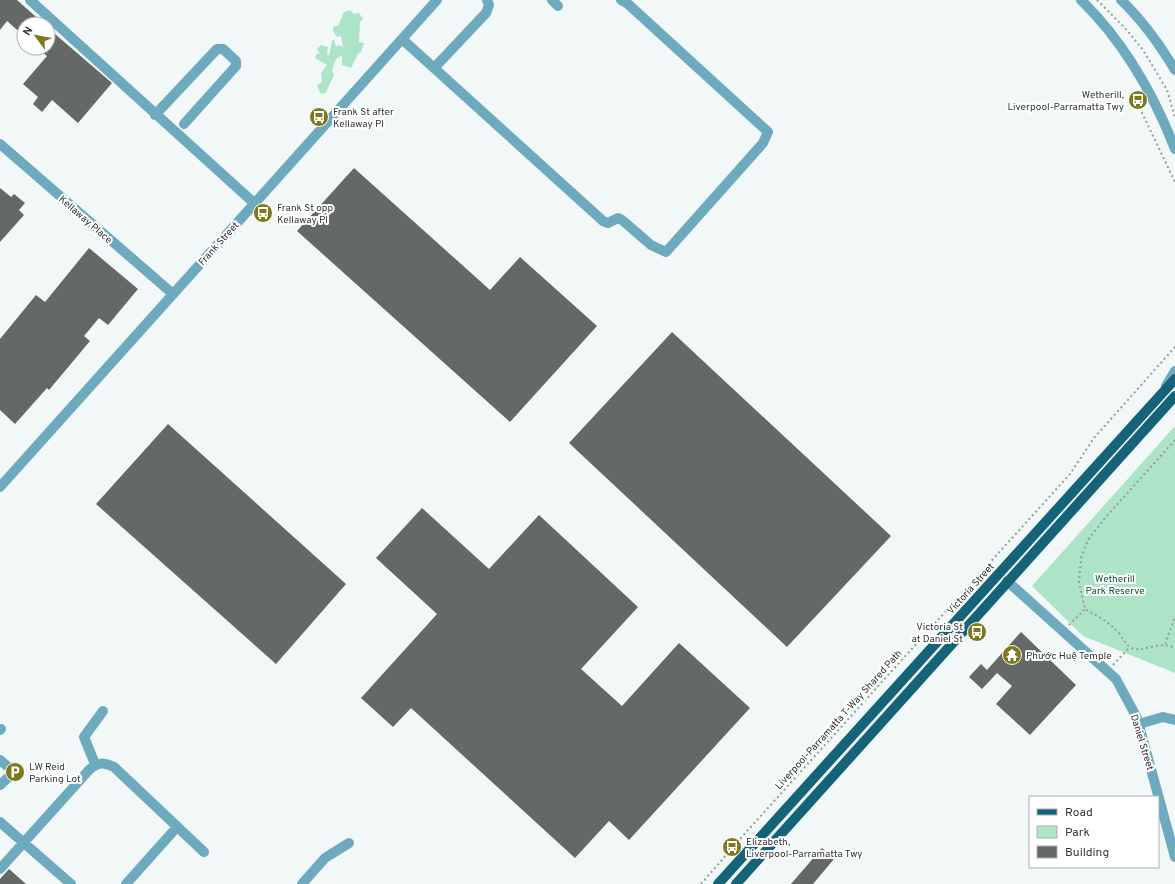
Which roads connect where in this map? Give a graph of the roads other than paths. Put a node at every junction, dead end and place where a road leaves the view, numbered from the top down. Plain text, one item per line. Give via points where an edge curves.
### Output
1 (30, 0) edge
2 (437, 0) edge
3 (487, 0) edge
4 (621, 0) edge
5 (1081, 0) edge
6 (1121, 0) edge
7 (402, 39) junction
8 (434, 67) junction
9 (1175, 70) edge
10 (155, 115) junction
11 (184, 124) dead end
12 (0, 144) edge
13 (1175, 149) edge
14 (254, 203) junction
15 (173, 294) junction
16 (1175, 371) edge
17 (1175, 378) edge
18 (1159, 396) junction
19 (1175, 396) edge
20 (0, 487) edge
21 (1007, 581) junction
22 (103, 711) dead end
23 (1175, 720) edge
24 (1139, 724) junction
25 (0, 760) edge
26 (95, 764) junction
27 (0, 785) edge
28 (1158, 796) edge
29 (1159, 798) edge
30 (0, 822) edge
31 (176, 827) junction
32 (23, 842) junction
33 (349, 843) dead end
34 (204, 852) dead end
35 (1175, 857) edge
36 (0, 869) edge
37 (71, 884) edge
38 (126, 884) edge
39 (302, 884) edge
40 (718, 884) edge
41 (736, 884) edge

1 - 10 street
2 - 7 street, Frank Street
3 - 8 street via 489,5 486,13
4 - 8 street via 768,132 763,143 666,252 650,245 618,218 608,223 603,221
5 - 13 street via 1128,58
6 - 9 street via 1145,27
7 - 8 street
7 - 14 street, Frank Street
10 - 11 street via 217,49 223,49 236,60 236,66
10 - 14 street
12 - 15 street, Kellaway Place
14 - 15 street, Frank Street
15 - 20 street, Frank Street
16 - 18 street
17 - 18 main road, Victoria Street
18 - 40 main road, Victoria Street
19 - 21 main road
21 - 24 street, Daniel Street via 1116,679
21 - 41 main road
22 - 26 street via 84,737
23 - 24 street via 1163,717
24 - 28 street, Daniel Street
25 - 27 street via 14,772
26 - 31 street via 103,762 114,767
26 - 32 street
29 - 35 street, Daniel Street
30 - 32 street
31 - 34 street
31 - 38 street
32 - 36 street
32 - 37 street
33 - 39 street via 325,858

